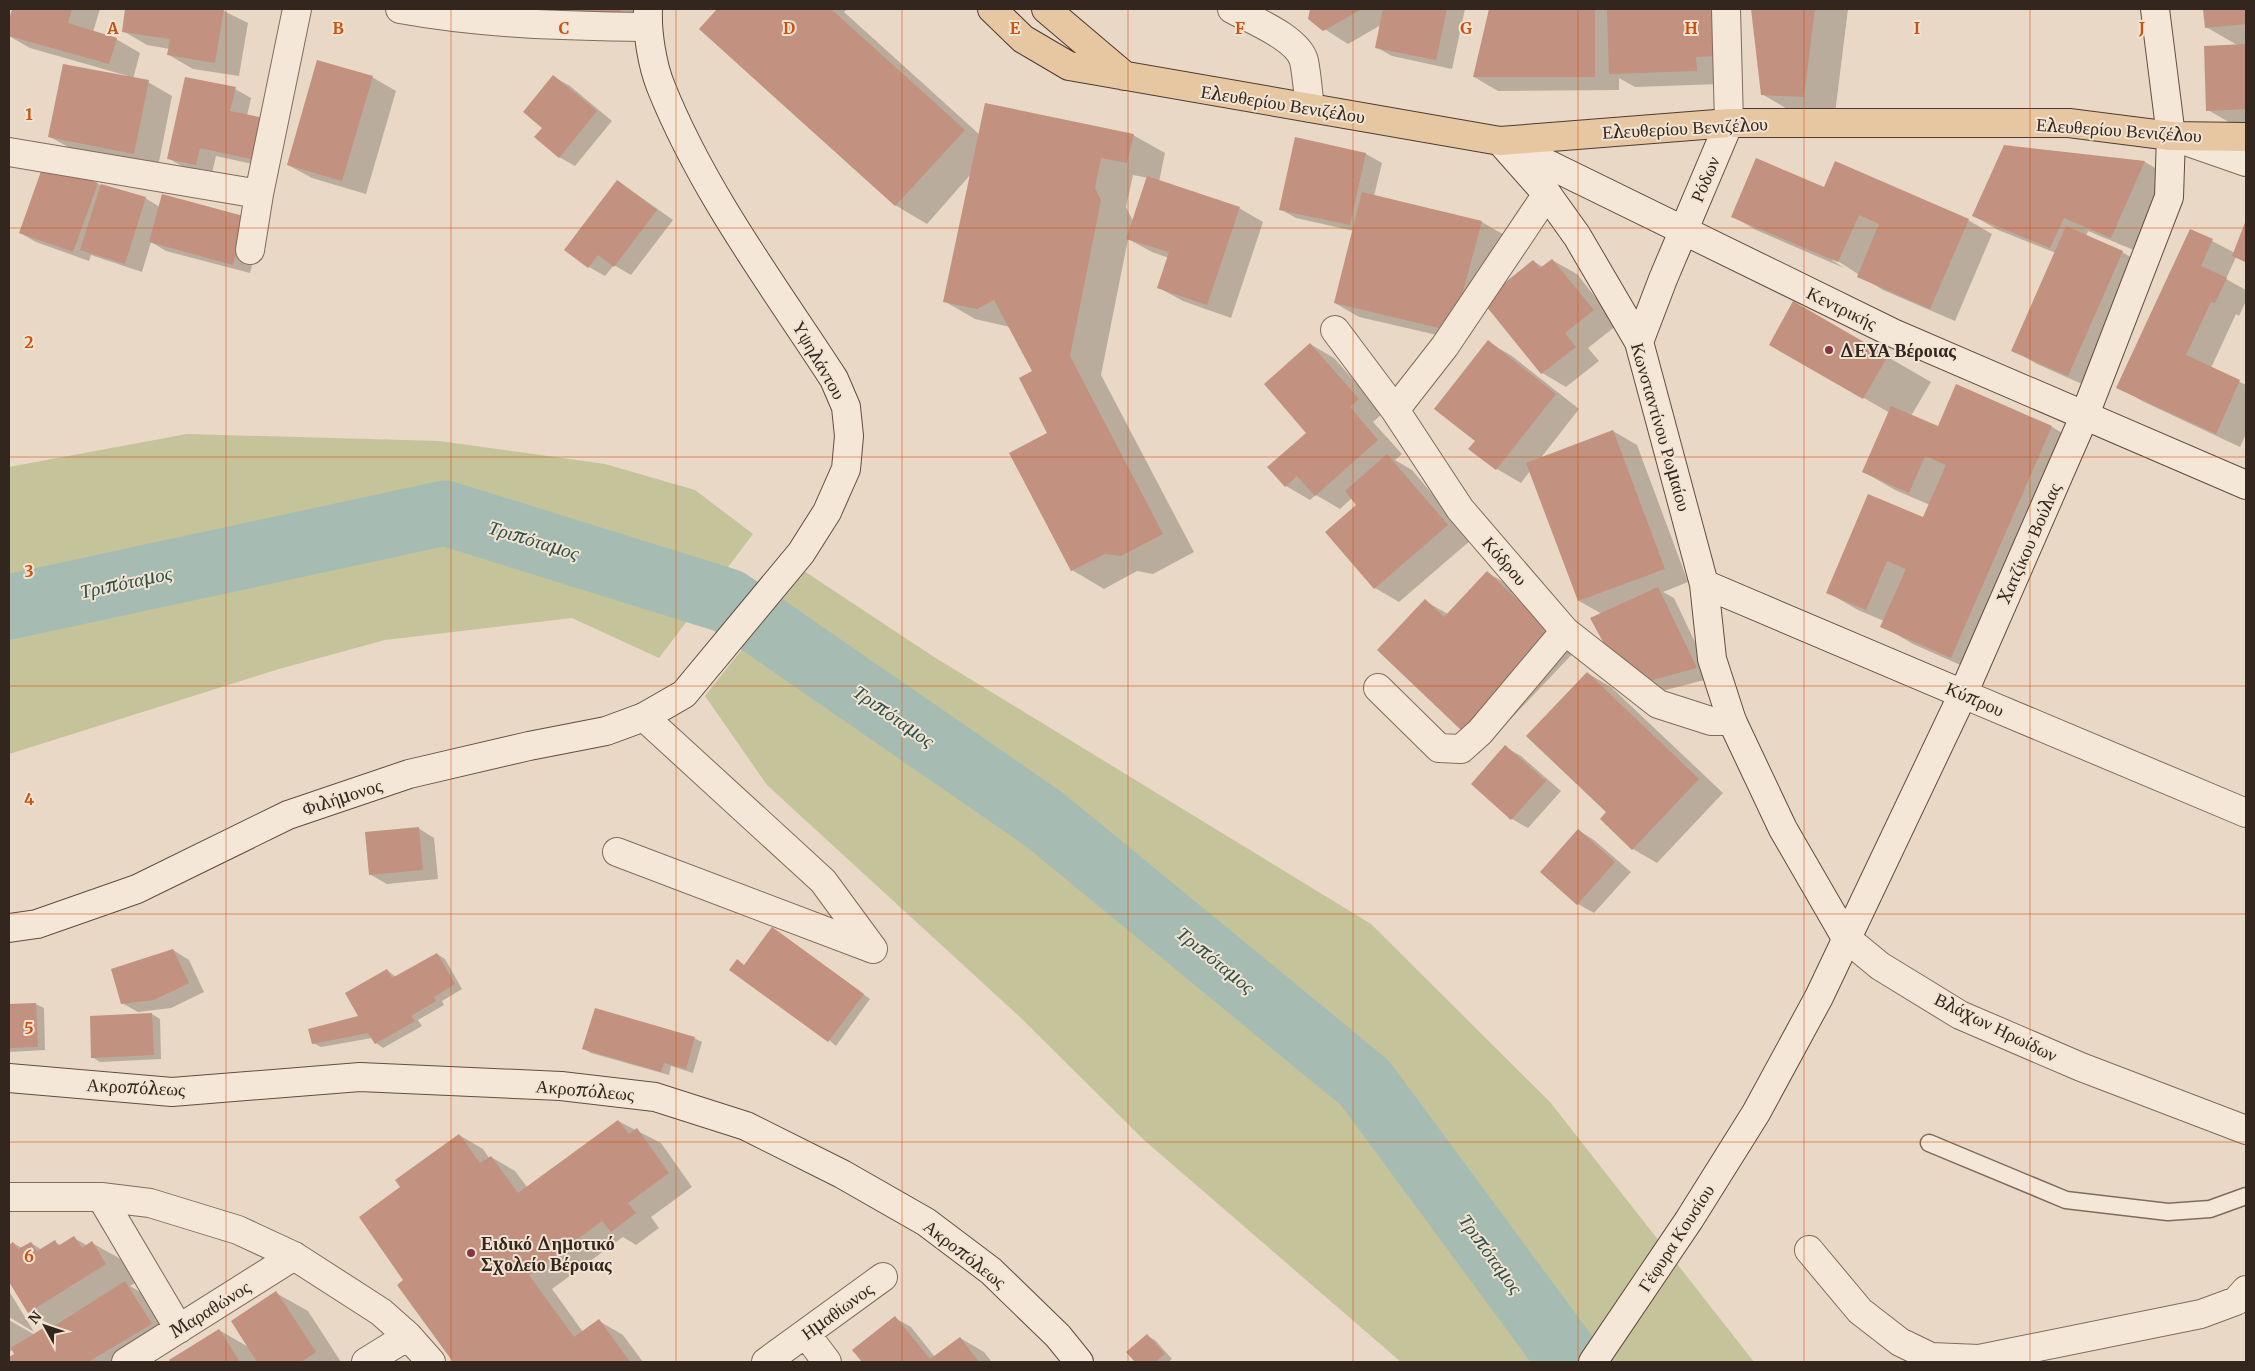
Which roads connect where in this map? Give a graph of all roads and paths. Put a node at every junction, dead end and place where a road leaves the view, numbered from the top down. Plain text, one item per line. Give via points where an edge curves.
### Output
1 (298, 9) edge
2 (400, 9) edge
3 (992, 9) edge
4 (1046, 9) edge
5 (1232, 9) edge
6 (1726, 9) edge
7 (2155, 9) edge
8 (648, 18) edge
9 (1128, 78) junction
10 (1310, 108) junction
11 (1728, 123) junction
12 (2171, 136) junction
13 (2246, 137) edge
14 (1500, 141) junction
15 (9, 152) edge
16 (2246, 162) edge
17 (259, 194) junction
18 (1547, 194) junction
19 (1683, 232) junction
20 (250, 250) dead end
21 (1335, 330) dead end
22 (1639, 342) junction
23 (1395, 410) junction
24 (2084, 417) junction
25 (2246, 485) edge
26 (1704, 584) junction
27 (1565, 631) junction
28 (1378, 688) dead end
29 (684, 694) joint
30 (1963, 694) junction
31 (644, 717) junction
32 (1732, 720) junction
33 (2246, 813) edge
34 (617, 852) dead end
35 (9, 928) edge
36 (1846, 938) junction
37 (9, 1078) edge
38 (2246, 1130) edge
39 (1929, 1144) dead end
40 (2246, 1196) edge
41 (9, 1197) edge
42 (101, 1197) junction
43 (1809, 1250) dead end
44 (294, 1256) junction
45 (883, 1277) dead end
46 (2246, 1290) edge
47 (179, 1329) junction
48 (806, 1334) junction
49 (408, 1336) junction
50 (126, 1362) edge
51 (366, 1362) edge
52 (431, 1362) edge
53 (766, 1362) edge
54 (827, 1362) edge
55 (1079, 1362) edge
56 (1593, 1362) edge

1 - 17 street
2 - 8 street via 531,25
3 - 9 main road, Ελευθερίου Βενιζέλου via 1023,39 1069,66
4 - 9 main road
5 - 10 street via 1292,43 1299,51 1304,61
6 - 11 street, Ρόδων
7 - 12 street, Χατζίκου Βούλας
8 - 29 street, Υψηλάντου via 660,85 687,143 723,210 834,379 846,407 850,436 846,470 827,512 801,553
9 - 10 main road, Ελευθερίου Βενιζέλου
10 - 14 main road, Ελευθερίου Βενιζέλου
11 - 12 main road, Ελευθερίου Βενιζέλου via 2069,123
11 - 14 main road, Ελευθερίου Βενιζέλου
11 - 19 street, Ρόδων
12 - 13 main road, Ελευθερίου Βενιζέλου
12 - 16 street
12 - 24 street, Χατζίκου Βούλας via 2168,197
14 - 18 street, Κωνσταντίνου Ρωμαίου
14 - 19 street, Κεντρικής
15 - 17 street
17 - 20 street
18 - 22 street, Κωνσταντίνου Ρωμαίου via 1604,280
18 - 23 street via 1445,346
19 - 22 street, Ρόδων
19 - 24 street, Κεντρικής via 1893,333
21 - 23 street, Κόδρου
22 - 26 street, Κωνσταντίνου Ρωμαίου
23 - 27 street, Κόδρου via 1460,509
24 - 25 street, Κεντρικής
24 - 30 street, Χατζίκου Βούλας
26 - 30 street, Κύπρου
26 - 32 street, Κωνσταντίνου Ρωμαίου via 1712,659
27 - 28 street via 1480,732 1461,749 1439,748
27 - 32 street, Κόδρου via 1658,704 1710,721
29 - 31 street, Φιλήμονος
30 - 33 street, Κύπρου
30 - 36 street, Χατζίκου Βούλας
31 - 34 street via 823,881 874,948
31 - 35 street, Φιλήμονος via 606,731 409,774 324,802 288,815 137,889 37,924
32 - 36 street, Βλάχων Ηρωίδων via 1783,829
36 - 38 street, Βλάχων Ηρωίδων via 1880,966 1960,1015 2081,1068
36 - 56 street, Γέφυρα Κουσίου via 1819,998 1756,1113 1689,1220
37 - 55 street, Ακροπόλεως via 172,1092 360,1077 561,1086 656,1097 746,1126 842,1174 926,1222 990,1271 1058,1336
39 - 40 lane via 2066,1200 2168,1212 2210,1209
41 - 42 street
42 - 44 street via 150,1203 238,1230
42 - 47 street
43 - 46 street via 1860,1311 1900,1342 1931,1357 1979,1359 2201,1314 2236,1301
44 - 47 street, Μαραθώνος
44 - 49 street via 381,1312
45 - 48 street, Ημαθίωνος
47 - 50 street, Μαραθώνος
48 - 53 street, Ημαθίωνος
48 - 54 street
49 - 51 street
49 - 52 street

